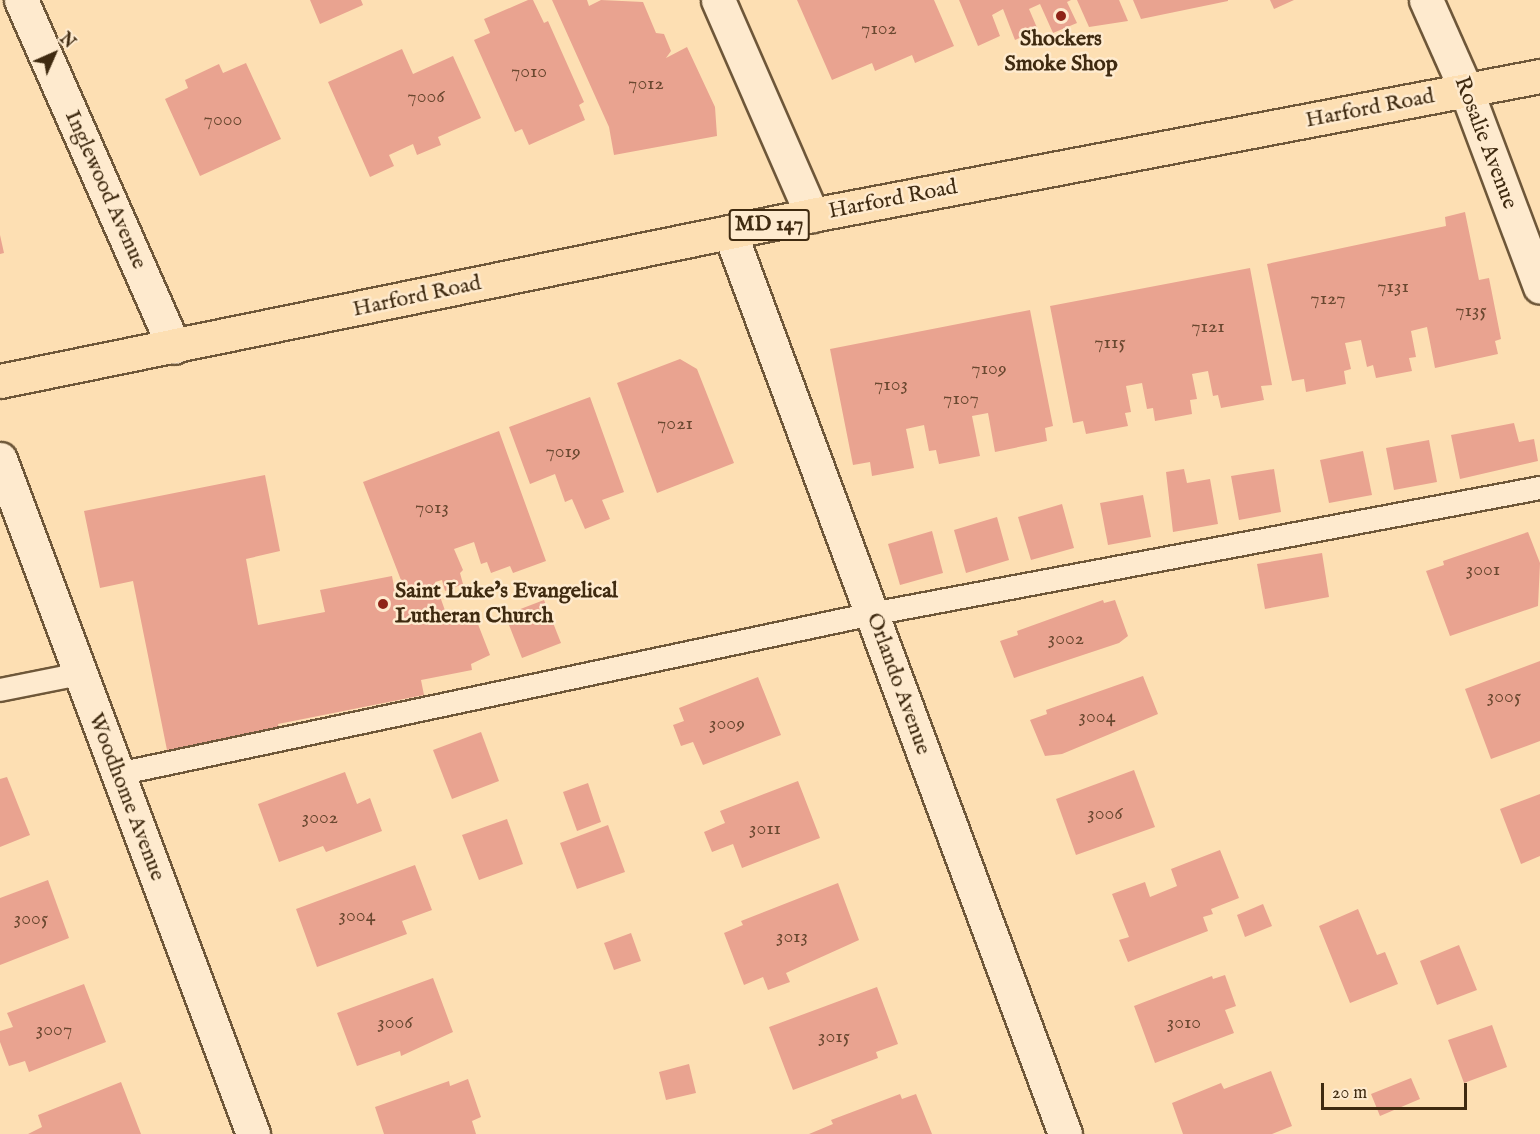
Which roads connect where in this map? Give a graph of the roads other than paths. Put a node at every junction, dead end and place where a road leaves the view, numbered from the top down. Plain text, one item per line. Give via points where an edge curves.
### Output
1 (21, 0) edge
2 (718, 0) edge
3 (1426, 0) edge
4 (1540, 76) edge
5 (1467, 90) junction
6 (812, 215) junction
7 (730, 233) junction
8 (1540, 287) edge
9 (174, 347) junction
10 (0, 381) edge
11 (0, 459) edge
12 (1540, 488) edge
13 (872, 614) junction
14 (80, 674) junction
15 (0, 690) edge
16 (118, 774) junction
17 (253, 1134) edge
18 (1065, 1134) edge

1 - 9 street, Inglewood Avenue
2 - 6 street
3 - 5 street, Rosalie Avenue
4 - 5 main road, Harford Road / MD 147
5 - 6 main road, Harford Road / MD 147
5 - 8 street, Rosalie Avenue
6 - 7 main road, Harford Road / MD 147
7 - 9 main road, Harford Road / MD 147
7 - 13 street, Orlando Avenue
9 - 10 main road, Harford Road / MD 147
11 - 14 street, Woodhome Avenue
12 - 13 lane
13 - 16 lane
13 - 18 street, Orlando Avenue
14 - 15 lane
14 - 16 street, Woodhome Avenue
16 - 17 street, Woodhome Avenue

